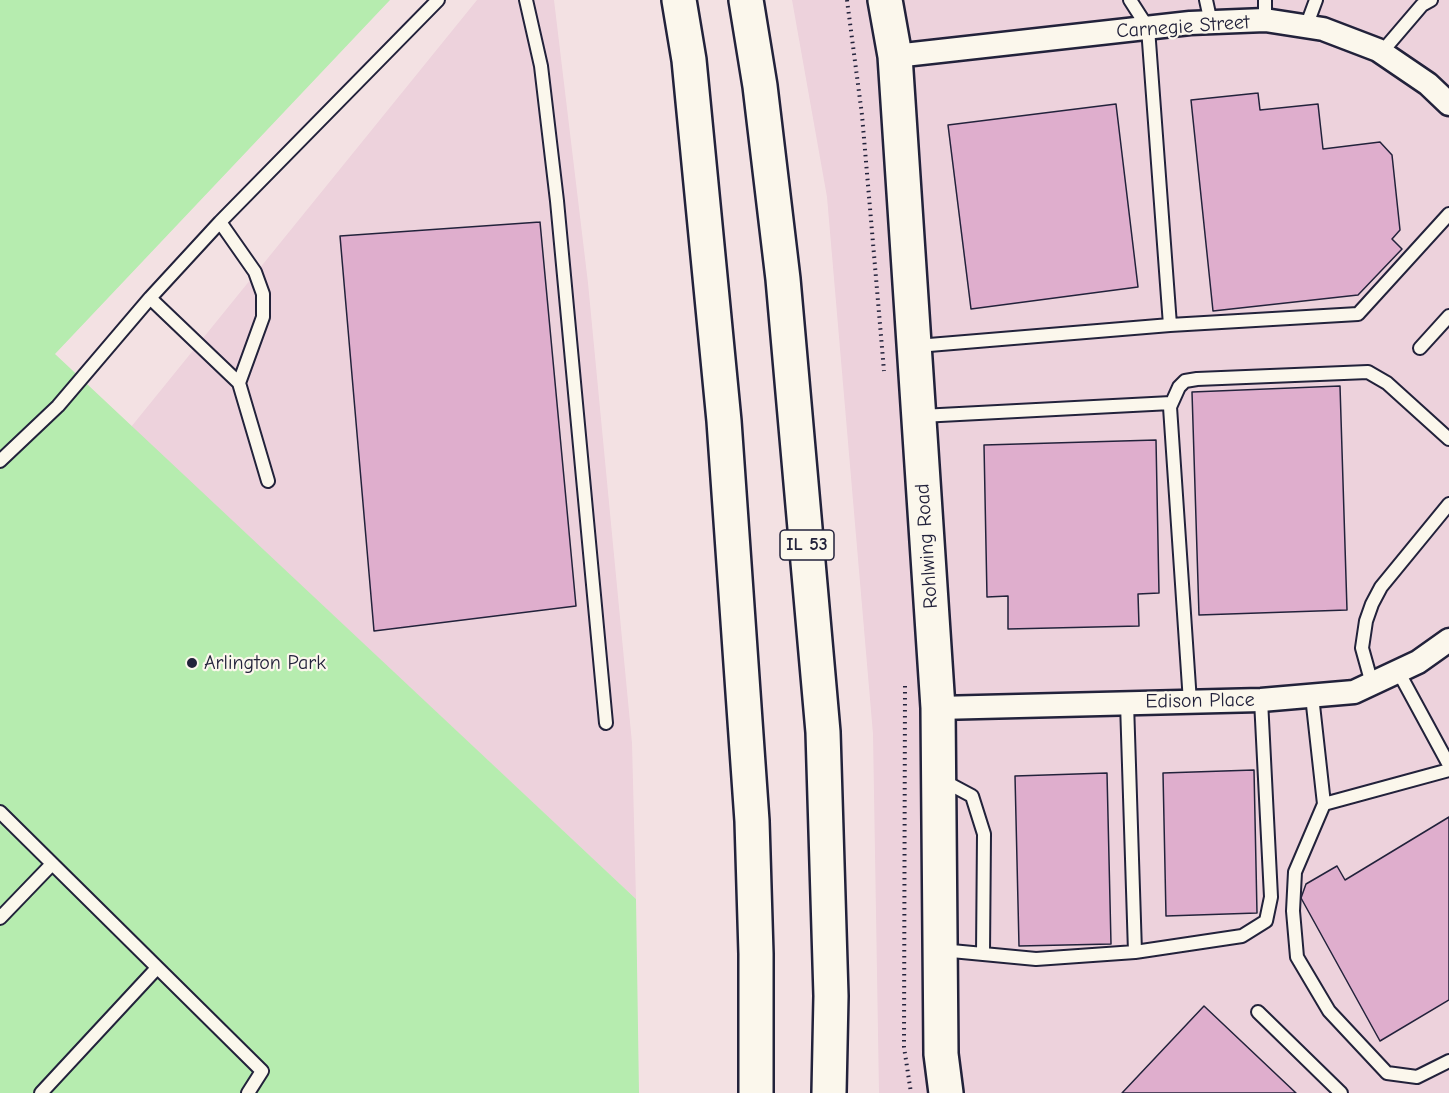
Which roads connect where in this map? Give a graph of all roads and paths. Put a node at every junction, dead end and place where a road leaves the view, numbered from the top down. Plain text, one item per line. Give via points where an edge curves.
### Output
1 (438, 0) edge
2 (526, 0) edge
3 (679, 0) edge
4 (746, 0) edge
5 (847, 0) edge
6 (885, 0) edge
7 (1130, 0) edge
8 (1206, 0) edge
9 (1316, 0) edge
10 (1423, 2) edge
11 (1265, 10) edge
12 (1211, 23) junction
13 (1306, 27) junction
14 (1148, 28) junction
15 (1381, 53) junction
16 (895, 56) junction
17 (1449, 105) edge
18 (1449, 214) edge
19 (220, 222) junction
20 (150, 298) junction
21 (1449, 316) edge
22 (1170, 325) junction
23 (914, 346) junction
24 (1420, 348) dead end
25 (885, 377) dead end
26 (239, 383) junction
27 (1171, 403) junction
28 (918, 416) junction
29 (1449, 439) edge
30 (0, 461) edge
31 (268, 481) dead end
32 (1449, 504) edge
33 (1449, 640) edge
34 (1398, 671) junction
35 (905, 682) dead end
36 (1372, 684) junction
37 (1312, 696) junction
38 (1261, 700) junction
39 (1190, 702) junction
40 (1127, 703) junction
41 (938, 708) junction
42 (606, 723) dead end
43 (1449, 765) edge
44 (1449, 770) edge
45 (938, 778) junction
46 (1324, 804) junction
47 (0, 812) edge
48 (52, 864) junction
49 (0, 918) edge
50 (940, 950) junction
51 (1135, 952) junction
52 (982, 954) junction
53 (157, 968) junction
54 (1258, 1012) dead end
55 (1449, 1061) edge
56 (41, 1093) edge
57 (248, 1093) edge
58 (756, 1093) edge
59 (829, 1093) edge
60 (911, 1093) edge
61 (946, 1093) edge
62 (1341, 1093) edge

1 - 19 lane
2 - 42 lane via 542,66 557,201
3 - 58 main road via 689,60 724,421 750,786
4 - 59 main road, IL 53 via 783,279 823,732 831,985
5 - 25 path via 862,115
6 - 16 main road, Rohlwing Road
7 - 14 lane
8 - 12 lane
9 - 13 lane
10 - 15 lane
11 - 12 street, Carnegie Street
11 - 13 street, Carnegie Street
12 - 14 street, Carnegie Street
13 - 15 street, Carnegie Street via 1323,29
14 - 16 street, Carnegie Street
14 - 22 lane
15 - 17 street, Carnegie Street via 1428,84
16 - 23 main road, Rohlwing Road
18 - 22 lane via 1358,314
19 - 20 lane
19 - 26 lane via 255,272 263,294 263,317
20 - 26 lane
20 - 30 lane via 58,406
21 - 24 lane
22 - 23 lane
23 - 28 main road, Rohlwing Road
26 - 31 lane
27 - 28 lane
27 - 29 lane via 1185,381 1368,372 1388,383
27 - 39 lane
28 - 41 main road, Rohlwing Road
32 - 36 lane via 1372,603 1362,648
33 - 34 street, Edison Place
34 - 36 street, Edison Place
34 - 43 lane
35 - 60 path via 904,1047
36 - 37 street, Edison Place via 1354,692
37 - 38 street, Edison Place
37 - 46 lane
38 - 39 street, Edison Place
38 - 51 lane via 1271,897 1266,921 1242,936
39 - 40 street, Edison Place
40 - 41 street, Edison Place
40 - 51 lane
41 - 45 main road, Rohlwing Road
44 - 46 lane
45 - 50 main road, Rohlwing Road
45 - 52 lane via 972,796 984,834
46 - 55 lane via 1295,872 1297,957 1329,1011 1387,1073 1417,1077
47 - 48 lane
48 - 49 lane
48 - 53 lane
50 - 52 lane
50 - 61 main road, Rohlwing Road via 941,1054
51 - 52 lane via 1036,959
53 - 56 lane
53 - 57 lane via 262,1071
54 - 62 lane

